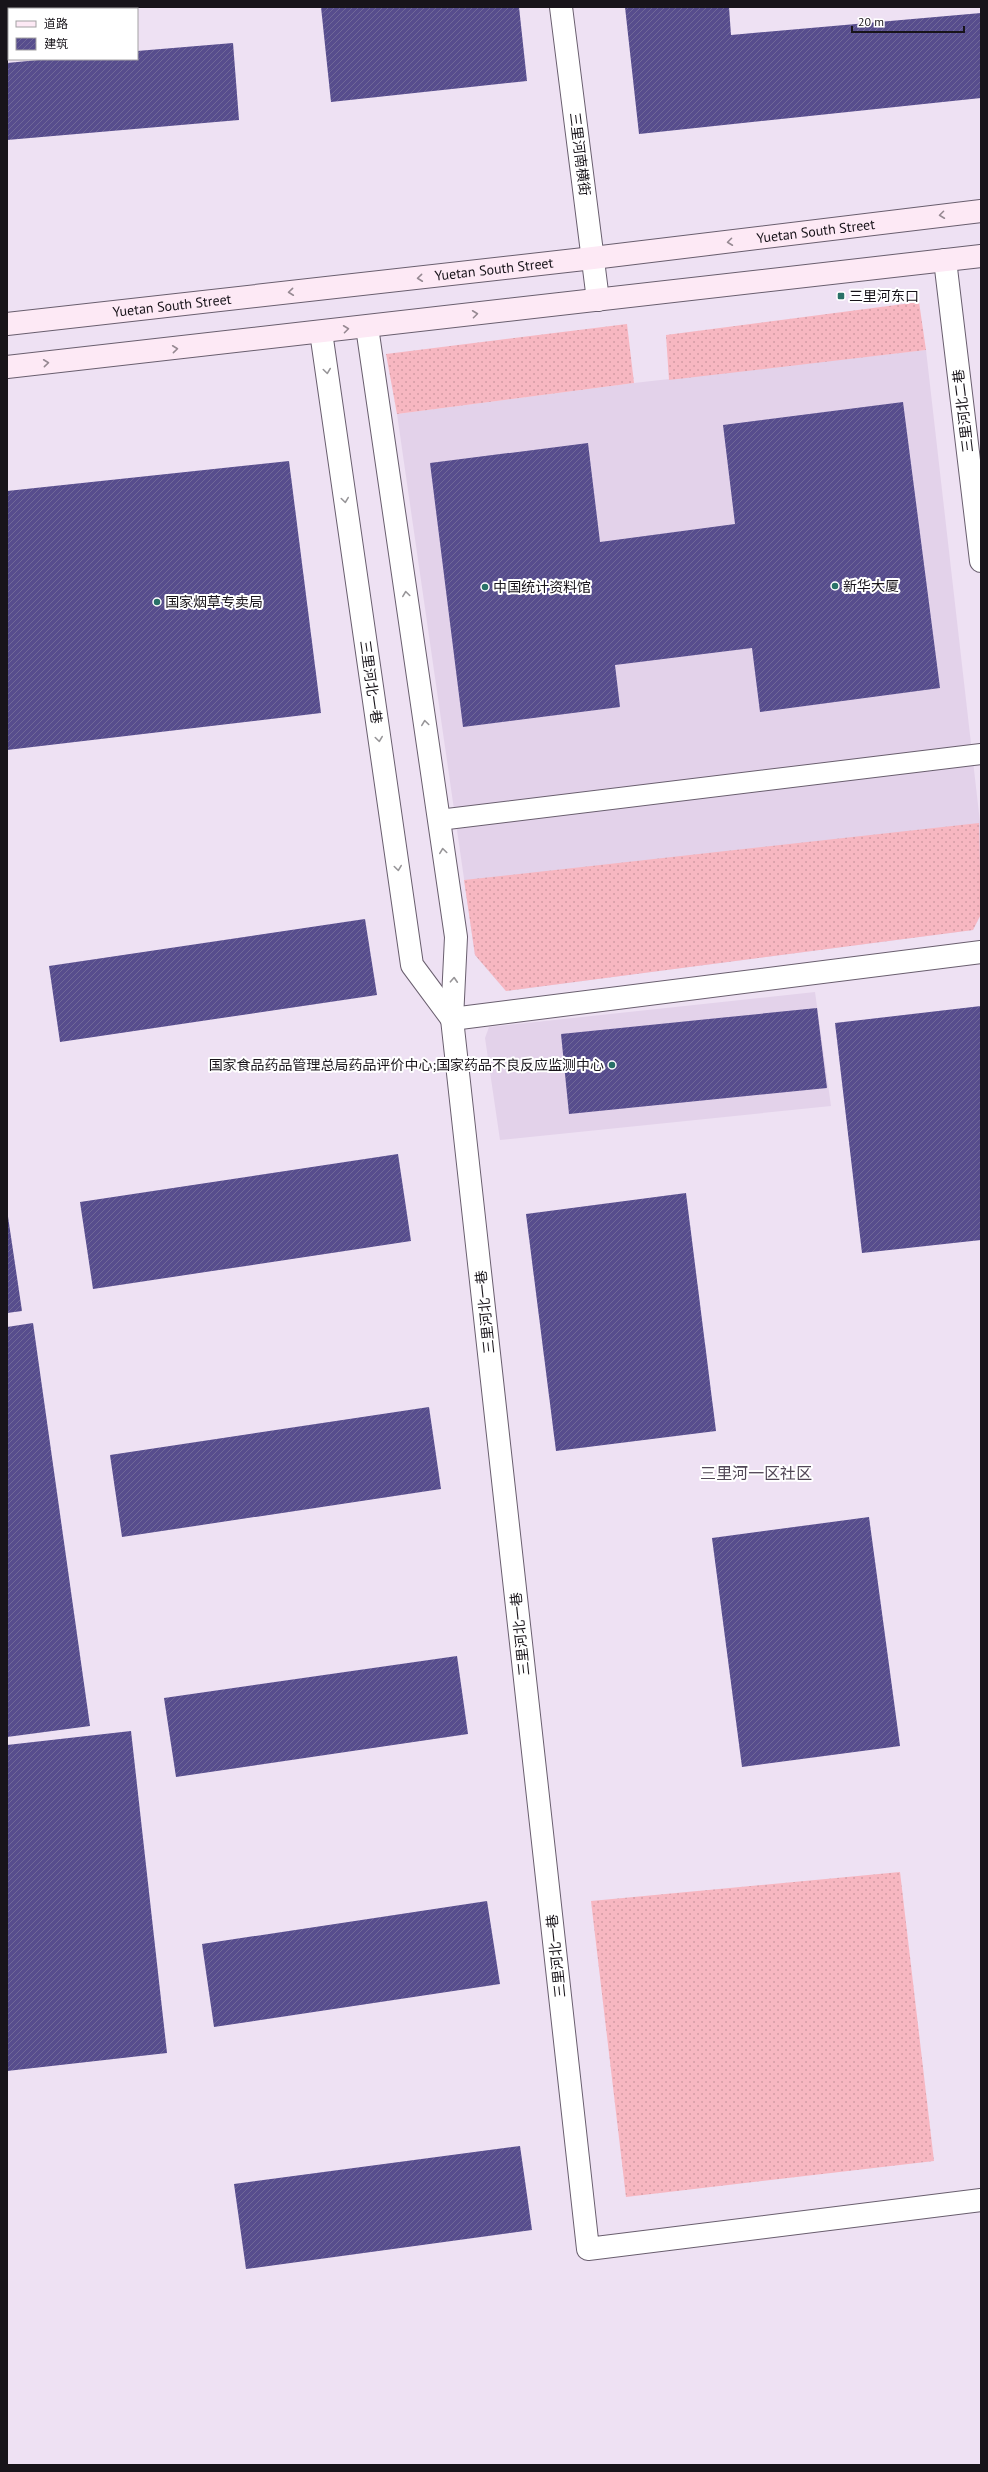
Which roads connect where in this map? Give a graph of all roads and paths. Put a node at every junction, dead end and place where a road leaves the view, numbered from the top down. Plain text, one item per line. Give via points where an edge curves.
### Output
1 (561, 7) edge
2 (981, 211) edge
3 (981, 256) edge
4 (593, 258) junction
5 (945, 260) junction
6 (598, 300) junction
7 (7, 324) edge
8 (367, 327) junction
9 (321, 332) junction
10 (7, 367) edge
11 (981, 561) edge
12 (981, 754) edge
13 (439, 820) junction
14 (981, 952) edge
15 (452, 1019) junction
16 (981, 2200) edge

1 - 4 street, 三里河南横街
2 -> 4 main road, Yuetan South Street
3 - 5 main road
4 - 6 street, 三里河南横街
4 -> 7 main road, Yuetan South Street
5 - 6 main road
5 - 11 street, 三里河北二巷
8 -> 6 main road
9 -> 8 main road
13 -> 8 street, 三里河北一巷
10 -> 9 main road
9 -> 15 street, 三里河北一巷 via 412,965
12 - 13 lane
15 -> 13 street, 三里河北一巷 via 456,937
14 - 15 street
15 - 16 street, 三里河北一巷 via 588,2249

